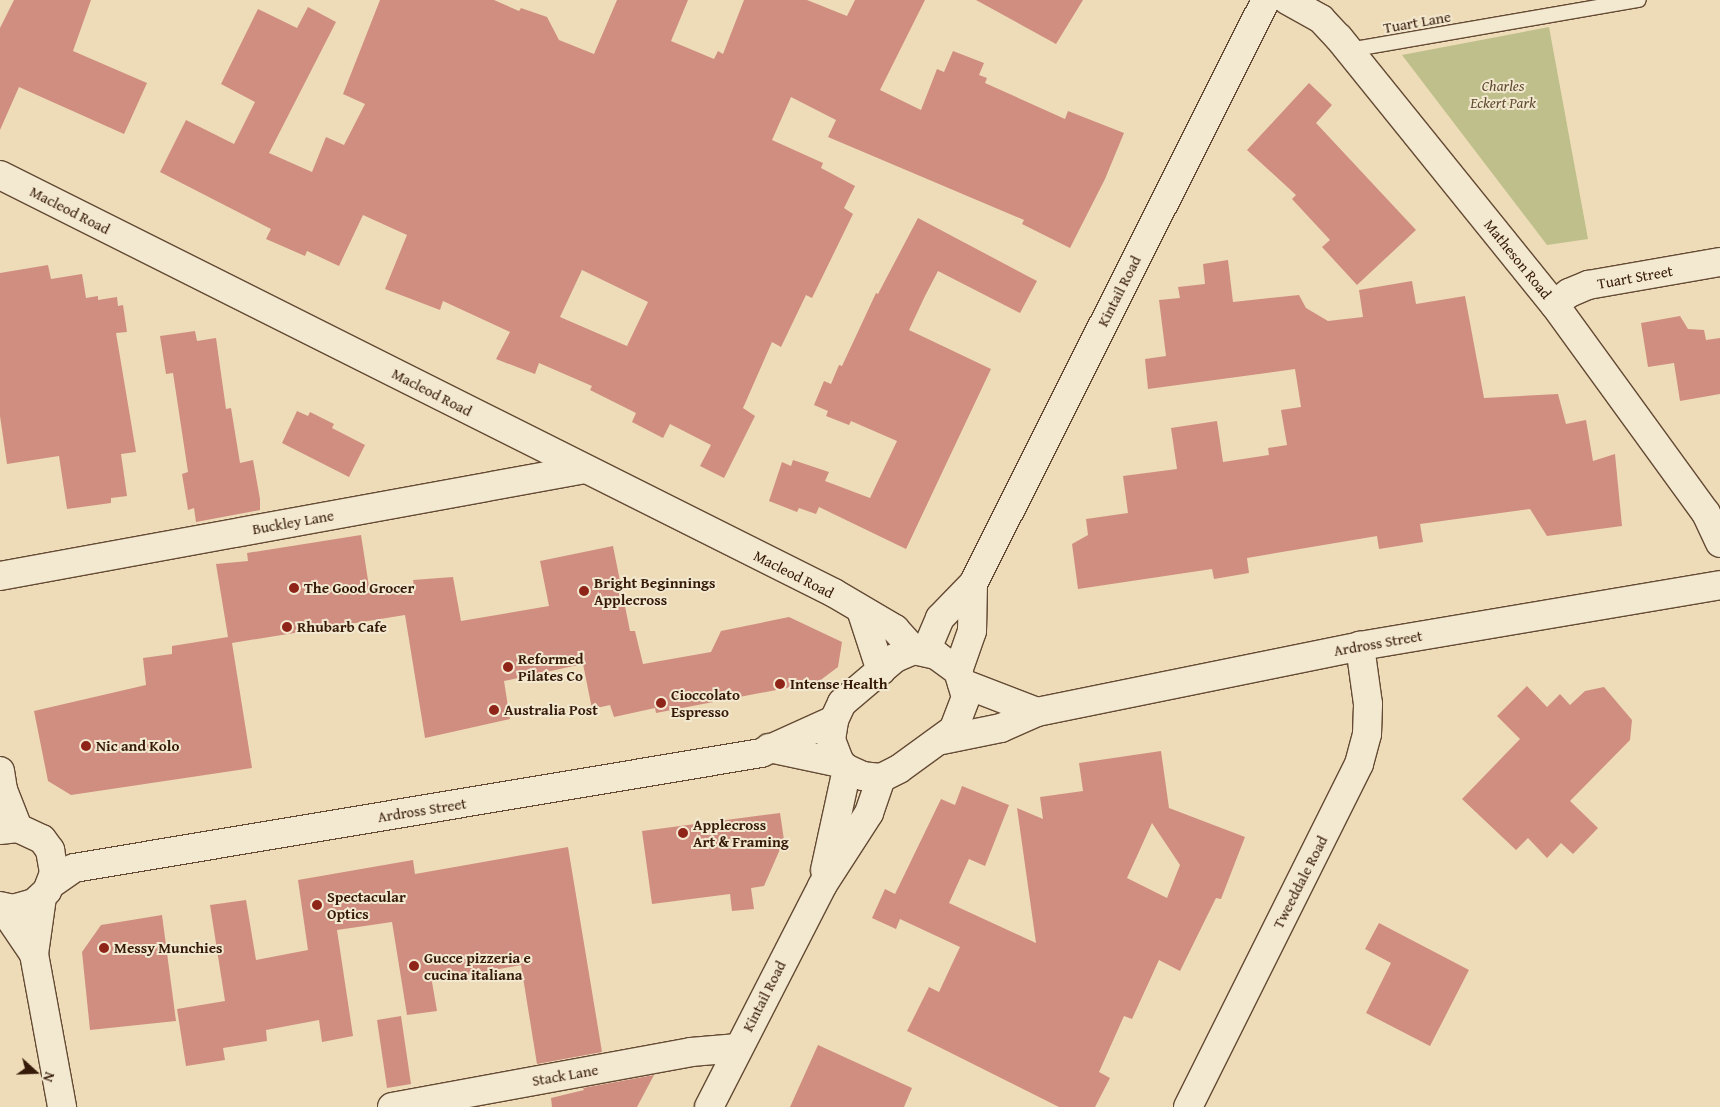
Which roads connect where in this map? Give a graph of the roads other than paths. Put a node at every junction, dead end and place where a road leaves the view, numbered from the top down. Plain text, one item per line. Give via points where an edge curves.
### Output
1 (1266, 0) edge
2 (1287, 0) edge
3 (1639, 0) edge
4 (1350, 50) junction
5 (0, 175) edge
6 (1720, 262) edge
7 (1554, 304) junction
8 (585, 469) junction
9 (1720, 543) edge
10 (0, 576) edge
11 (974, 584) junction
12 (1720, 585) edge
13 (862, 613) junction
14 (1360, 646) junction
15 (920, 651) junction
16 (881, 671) junction
17 (960, 677) junction
18 (1037, 712) junction
19 (834, 720) junction
20 (942, 740) junction
21 (768, 748) junction
22 (843, 766) junction
23 (881, 778) junction
24 (1, 788) edge
25 (9, 829) edge
26 (50, 850) junction
27 (74, 868) junction
28 (822, 886) junction
29 (46, 890) junction
30 (1, 906) edge
31 (34, 954) junction
32 (738, 1048) junction
33 (62, 1107) edge
34 (392, 1107) edge
35 (709, 1107) edge
36 (1188, 1107) edge

1 - 11 street, Kintail Road
2 - 4 street, Matheson Road via 1321,19
3 - 4 lane, Tuart Lane
4 - 7 street, Matheson Road
5 - 8 street, Macleod Road
6 - 7 street, Tuart Street via 1588,285
7 - 9 street, Matheson Road via 1706,513
8 - 10 street, Buckley Lane
8 - 13 street, Macleod Road via 834,593
11 - 15 street, Kintail Road via 940,618
11 - 17 street, Kintail Road via 972,631
12 - 14 street, Ardross Street
13 - 15 street, Macleod Road via 895,629
13 - 16 street
14 - 18 street, Ardross Street
14 - 36 street, Tweeddale Road via 1368,704 1367,734 1359,764
15 - 16 street via 895,658
15 - 17 street
16 - 19 street via 842,703
17 - 18 street
17 - 20 street via 966,698 962,714 954,729
18 - 20 street, Ardross Street via 1000,728
19 - 21 street, Ardross Street
19 - 22 street via 831,740
20 - 23 street
21 - 22 street
21 - 27 street, Ardross Street via 761,753
22 - 23 street via 863,776
22 - 28 street, Kintail Road
23 - 28 street, Kintail Road via 869,813
24 - 25 street
25 - 26 street via 31,831
26 - 27 street
26 - 29 street via 54,867
27 - 29 street, Ardross Street
28 - 32 street, Kintail Road
29 - 30 street, Ardross Street via 24,908
29 - 31 street
30 - 31 street
31 - 33 street
32 - 34 street, Stack Lane via 691,1052
32 - 35 street, Kintail Road

